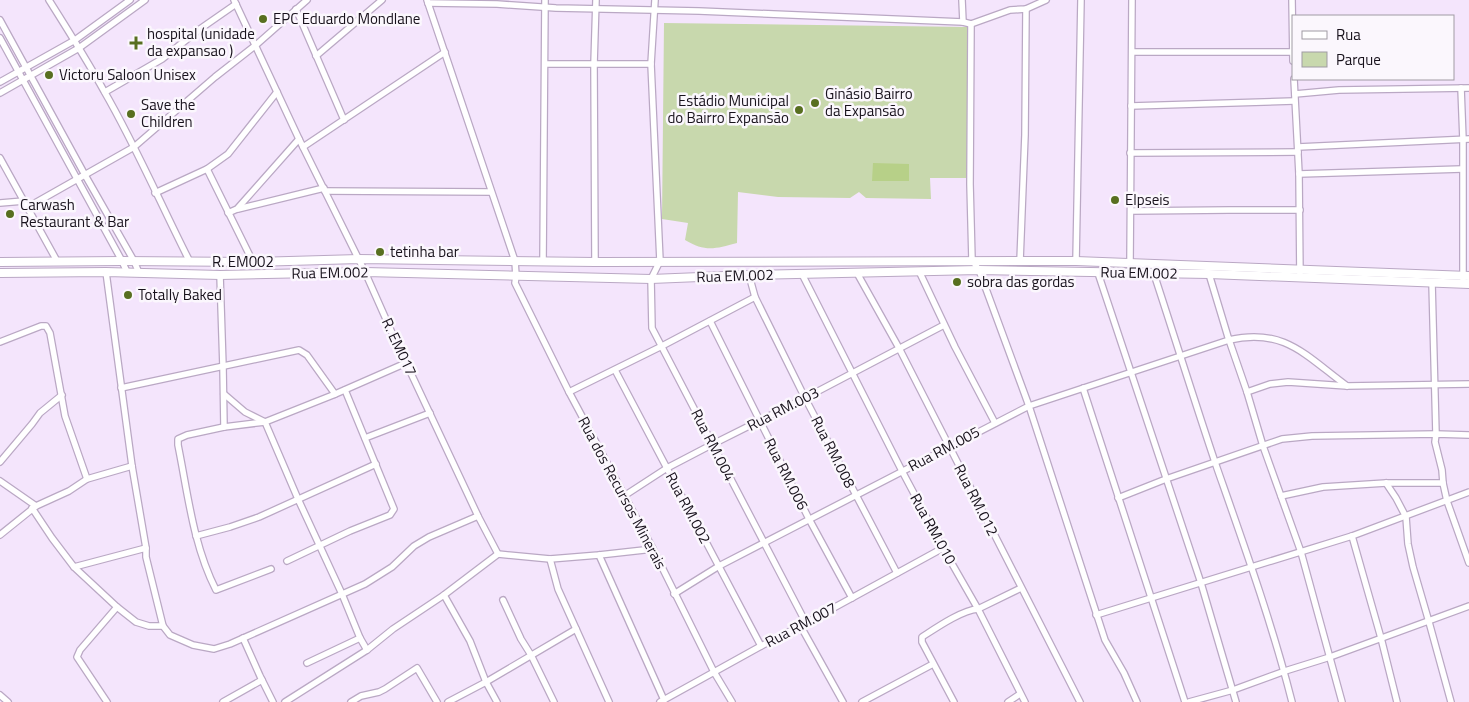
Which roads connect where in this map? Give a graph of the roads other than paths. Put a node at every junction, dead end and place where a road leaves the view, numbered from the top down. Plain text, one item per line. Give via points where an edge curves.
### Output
1 (49, 0) edge
2 (130, 0) edge
3 (145, 0) edge
4 (307, 0) edge
5 (382, 0) edge
6 (545, 0) edge
7 (596, 0) edge
8 (655, 0) edge
9 (962, 0) edge
10 (1046, 0) edge
11 (1081, 0) edge
12 (1132, 0) edge
13 (1292, 0) edge
14 (428, 1) edge
15 (235, 2) edge
16 (497, 2) edge
17 (545, 7) junction
18 (296, 9) junction
19 (596, 9) junction
20 (1026, 9) junction
21 (654, 10) junction
22 (1292, 15) edge
23 (0, 20) edge
24 (963, 22) junction
25 (971, 24) junction
26 (0, 38) edge
27 (75, 40) junction
28 (256, 45) junction
29 (79, 48) junction
30 (445, 52) junction
31 (1132, 52) junction
32 (1292, 52) edge
33 (316, 56) junction
34 (545, 64) junction
35 (594, 64) junction
36 (651, 64) junction
37 (26, 66) junction
38 (19, 71) junction
39 (31, 75) junction
40 (23, 80) junction
41 (1294, 80) edge
42 (0, 82) edge
43 (1461, 88) junction
44 (1469, 88) edge
45 (105, 92) junction
46 (277, 92) junction
47 (0, 93) edge
48 (1295, 94) junction
49 (1294, 101) junction
50 (1131, 106) junction
51 (344, 120) junction
52 (299, 139) junction
53 (1466, 139) edge
54 (134, 147) junction
55 (304, 147) junction
56 (1298, 150) junction
57 (1130, 153) junction
58 (0, 158) edge
59 (207, 169) junction
60 (1462, 169) junction
61 (1299, 174) junction
62 (84, 175) junction
63 (77, 179) junction
64 (324, 190) junction
65 (1466, 191) edge
66 (491, 192) junction
67 (155, 193) junction
68 (0, 203) edge
69 (26, 204) junction
70 (238, 209) junction
71 (1300, 210) junction
72 (1131, 211) junction
73 (228, 213) junction
74 (1466, 217) edge
75 (358, 259) junction
76 (972, 260) junction
77 (57, 261) junction
78 (122, 261) junction
79 (134, 261) junction
80 (515, 261) junction
81 (660, 261) junction
82 (1020, 261) junction
83 (1076, 261) junction
84 (0, 262) edge
85 (190, 262) junction
86 (253, 262) junction
87 (543, 262) junction
88 (595, 262) junction
89 (1130, 262) junction
90 (1299, 269) junction
91 (979, 270) junction
92 (918, 271) junction
93 (106, 272) junction
94 (127, 272) junction
95 (139, 272) junction
96 (365, 272) junction
97 (857, 272) junction
98 (1098, 273) junction
99 (0, 274) edge
100 (220, 274) junction
101 (802, 274) junction
102 (1154, 274) junction
103 (1209, 274) junction
104 (749, 275) junction
105 (1300, 278) junction
106 (651, 279) junction
107 (516, 280) junction
108 (1466, 280) edge
109 (1432, 283) junction
110 (755, 297) junction
111 (710, 321) junction
112 (944, 325) junction
113 (1229, 340) junction
114 (0, 342) edge
115 (662, 346) junction
116 (899, 348) junction
117 (1180, 355) junction
118 (406, 363) junction
119 (224, 366) junction
120 (615, 370) junction
121 (853, 372) junction
122 (1131, 372) junction
123 (1435, 383) junction
124 (1469, 384) edge
125 (1347, 386) junction
126 (121, 388) junction
127 (1083, 388) junction
128 (345, 390) junction
129 (570, 392) junction
130 (1247, 392) junction
131 (224, 394) junction
132 (335, 394) junction
133 (62, 395) junction
134 (806, 398) junction
135 (1029, 406) junction
136 (430, 413) junction
137 (760, 421) junction
138 (265, 422) junction
139 (995, 423) junction
140 (224, 427) junction
141 (1436, 434) junction
142 (1469, 434) edge
143 (365, 438) junction
144 (713, 444) junction
145 (1263, 446) junction
146 (949, 447) junction
147 (0, 462) edge
148 (1215, 462) junction
149 (376, 464) junction
150 (132, 466) junction
151 (667, 468) junction
152 (902, 471) junction
153 (87, 479) junction
154 (1166, 479) junction
155 (0, 481) edge
156 (1386, 483) junction
157 (1443, 483) junction
158 (1469, 492) edge
159 (624, 496) junction
160 (855, 496) junction
161 (1281, 496) junction
162 (1118, 498) junction
163 (298, 499) junction
164 (1447, 501) junction
165 (34, 507) junction
166 (478, 516) junction
167 (1406, 516) junction
168 (808, 519) junction
169 (0, 535) edge
170 (196, 536) junction
171 (1352, 536) junction
172 (764, 542) junction
173 (320, 546) junction
174 (146, 548) junction
175 (943, 548) junction
176 (653, 549) junction
177 (1301, 552) junction
178 (498, 554) junction
179 (599, 555) junction
180 (550, 559) junction
181 (287, 561) dead end
182 (1469, 563) edge
183 (719, 566) junction
184 (74, 567) junction
185 (1251, 567) junction
186 (271, 569) dead end
187 (897, 573) junction
188 (1201, 583) junction
189 (1022, 588) junction
190 (342, 594) junction
191 (674, 594) junction
192 (444, 595) junction
193 (852, 598) junction
194 (1152, 598) junction
195 (503, 600) dead end
196 (1469, 606) edge
197 (117, 607) junction
198 (978, 608) junction
199 (1096, 615) junction
200 (1430, 622) junction
201 (803, 624) junction
202 (163, 626) junction
203 (576, 629) junction
204 (243, 638) junction
205 (360, 638) junction
206 (1381, 638) junction
207 (761, 646) junction
208 (367, 650) junction
209 (531, 655) junction
210 (1330, 657) junction
211 (308, 664) dead end
212 (933, 664) junction
213 (1284, 671) junction
214 (714, 672) junction
215 (262, 680) junction
216 (486, 682) junction
217 (1233, 690) junction
218 (1020, 694) junction
219 (0, 695) edge
220 (662, 701) edge
221 (8, 702) edge
222 (107, 702) edge
223 (223, 702) edge
224 (273, 702) edge
225 (285, 702) edge
226 (351, 702) edge
227 (437, 702) edge
228 (448, 702) edge
229 (497, 702) edge
230 (554, 702) edge
231 (609, 702) edge
232 (732, 702) edge
233 (843, 702) edge
234 (862, 702) edge
235 (954, 702) edge
236 (1008, 702) edge
237 (1025, 702) edge
238 (1080, 702) edge
239 (1138, 702) edge
240 (1185, 702) edge
241 (1189, 702) edge
242 (1236, 702) edge
243 (1292, 702) edge
244 (1342, 702) edge
245 (1397, 702) edge
246 (1451, 702) edge

1 - 27 street
2 - 27 street
3 - 29 street
4 - 18 street
5 - 33 street
6 - 17 street
7 - 19 street
8 - 21 street
9 - 24 street
10 - 20 street
11 - 83 street
12 - 31 street
13 - 22 street
14 - 16 street
14 - 30 street
15 - 28 street, R. EM017
15 - 45 street via 162,59
16 - 17 street
17 - 19 street
17 - 34 street
18 - 28 street
18 - 33 street
19 - 21 street
19 - 35 street
20 - 25 street via 1010,10
20 - 82 street
21 - 24 street
21 - 36 street
23 - 37 street
24 - 25 street
25 - 76 street
26 - 38 street
27 - 29 street
27 - 37 street
28 - 46 street, R. EM017
28 - 54 street
29 - 39 street
29 - 45 street
30 - 51 street
30 - 66 street
31 - 32 street
31 - 50 street
33 - 51 street
34 - 35 street
34 - 87 street
35 - 36 street
35 - 88 street
36 - 81 street
37 - 38 street
37 - 39 street
38 - 40 street
38 - 42 street
39 - 40 street
39 - 62 street
40 - 47 street
40 - 63 street
41 - 48 street
43 - 44 street
43 - 48 street
43 - 53 street
45 - 54 street
46 - 52 street, R. EM017
46 - 59 street via 228,154
48 - 49 street
49 - 50 street
49 - 56 street
50 - 57 street
51 - 55 street
52 - 55 street, R. EM017
52 - 70 street
53 - 56 street
53 - 60 street
54 - 62 street
54 - 67 street
55 - 64 street, R. EM017
56 - 57 street
56 - 61 street
57 - 72 street
58 - 69 street
59 - 67 street
59 - 73 street
60 - 61 street
60 - 65 street
61 - 71 street
62 - 63 street
62 - 79 street
63 - 69 street
63 - 78 street
64 - 66 street
64 - 70 street
64 - 75 street, R. EM017
65 - 74 street
66 - 80 street
67 - 85 street
68 - 69 street
69 - 77 street
70 - 73 street
71 - 72 street
71 - 90 street
72 - 89 street
73 - 86 street
74 - 108 street
75 - 80 street, R. EM002
75 - 86 street, R. EM002
75 - 96 street, R. EM017
76 - 81 street, Rua EM.002
76 - 82 street, Rua EM.002
76 - 91 street
77 - 78 street, R. EM002
77 - 84 street, R. EM002
78 - 79 street, R. EM002
78 - 94 street
79 - 85 street, R. EM002
79 - 95 street
80 - 87 street, Rua EM.002
80 - 107 street
81 - 88 street, Rua EM.002
81 - 106 street, Rua RM.004
82 - 83 street, Rua EM.002
83 - 89 street, Rua EM.002
85 - 86 street, R. EM002
87 - 88 street, Rua EM.002
89 - 90 street, Rua EM.002
90 - 105 street
90 - 108 street, Rua EM.002
91 - 92 street, Rua EM.002
91 - 98 street, Rua EM.002
91 - 135 street
92 - 97 street, Rua EM.002
92 - 112 street
93 - 94 street, Rua EM.002
93 - 99 street, Rua EM.002
93 - 126 street
94 - 95 street, Rua EM.002
95 - 100 street, Rua EM.002
96 - 100 street, Rua EM.002
96 - 107 street, Rua EM.002
96 - 118 street, R. EM017
97 - 101 street, Rua EM.002
97 - 116 street, Rua RM.012
98 - 102 street, Rua EM.002
98 - 122 street
100 - 119 street
101 - 104 street, Rua EM.002
101 - 121 street, Rua RM.010
102 - 103 street, Rua EM.002
102 - 117 street
103 - 105 street, Rua EM.002
103 - 113 street
104 - 106 street, Rua EM.002
104 - 110 street, Rua RM.008
105 - 109 street, Rua EM.002
106 - 107 street, Rua EM.002
106 - 115 street, Rua RM.004 via 652,328
107 - 129 street, Rua dos Recursos Minerais
108 - 109 street, Rua EM.002
109 - 123 street
110 - 111 street
110 - 134 street, Rua RM.008
111 - 115 street
111 - 137 street, Rua RM.006
112 - 116 street, Rua RM.003
112 - 139 street
113 - 117 street, Rua RM.005
113 - 125 street, Rua RM.005 via 1256,336 1286,342
113 - 130 street
114 - 133 street via 46,326 50,332
115 - 120 street
115 - 144 street, Rua RM.004
116 - 121 street, Rua RM.003
116 - 146 street, Rua RM.012
117 - 122 street, Rua RM.005
117 - 148 street
118 - 128 street
118 - 136 street, R. EM017
119 - 126 street
119 - 131 street
119 - 132 street via 299,350 308,355
120 - 129 street
120 - 151 street, Rua RM.002
121 - 134 street, Rua RM.003
121 - 152 street, Rua RM.010
122 - 127 street, Rua RM.005
122 - 154 street
123 - 124 street
123 - 125 street
123 - 141 street
125 - 130 street via 1279,382
126 - 150 street
127 - 135 street, Rua RM.005
127 - 162 street
128 - 132 street
128 - 143 street
129 - 159 street, Rua dos Recursos Minerais
130 - 145 street
131 - 138 street via 245,412
131 - 140 street
132 - 138 street
133 - 147 street via 40,413
133 - 153 street
134 - 137 street, Rua RM.003
134 - 160 street, Rua RM.008
135 - 139 street, Rua RM.005
135 - 199 street
136 - 143 street
136 - 166 street, R. EM017
137 - 144 street, Rua RM.003
137 - 168 street, Rua RM.006
138 - 140 street
138 - 163 street
139 - 146 street, Rua RM.005
140 - 170 street via 178,439
141 - 142 street
141 - 145 street via 1298,436
141 - 157 street
143 - 149 street
144 - 151 street, Rua RM.003
144 - 172 street, Rua RM.004
145 - 148 street
145 - 161 street
146 - 152 street, Rua RM.005
146 - 189 street, Rua RM.012
148 - 154 street
148 - 185 street
149 - 163 street
149 - 173 street via 393,512
150 - 153 street
150 - 174 street
151 - 159 street, Rua RM.003
151 - 183 street, Rua RM.002
152 - 160 street, Rua RM.005
152 - 175 street, Rua RM.010
153 - 165 street
154 - 162 street
154 - 188 street
155 - 165 street
156 - 157 street
156 - 161 street via 1323,487
156 - 167 street
157 - 164 street
158 - 164 street
159 - 176 street, Rua dos Recursos Minerais
160 - 168 street, Rua RM.005
160 - 187 street, Rua RM.008
161 - 177 street
162 - 194 street
163 - 170 street via 259,517
163 - 173 street
164 - 167 street
164 - 182 street
165 - 169 street
165 - 184 street
166 - 178 street, R. EM017
166 - 190 street via 429,537 365,584
167 - 171 street
167 - 200 street via 1413,567
168 - 172 street, Rua RM.005
168 - 193 street, Rua RM.006
170 - 186 street via 206,571 216,590
171 - 177 street
171 - 206 street
172 - 183 street, Rua RM.005
172 - 201 street, Rua RM.004
173 - 181 street
173 - 190 street
174 - 184 street
174 - 202 street
175 - 187 street, Rua RM.007
175 - 198 street, Rua RM.010
176 - 179 street
176 - 191 street, Rua dos Recursos Minerais
177 - 185 street
177 - 210 street
178 - 180 street
178 - 192 street
179 - 180 street
179 - 220 street
180 - 203 street via 558,589
183 - 191 street, Rua RM.005
183 - 207 street, Rua RM.002
184 - 197 street
185 - 188 street
185 - 213 street
187 - 193 street, Rua RM.007
188 - 194 street
188 - 217 street
189 - 198 street
189 - 238 street, Rua RM.012
190 - 204 street
190 - 205 street
191 - 214 street, Rua dos Recursos Minerais
192 - 208 street
192 - 216 street via 470,641
193 - 201 street, Rua RM.007
194 - 199 street
194 - 240 street
195 - 209 street
196 - 200 street
197 - 202 street via 136,622
197 - 222 street via 77,657
198 - 212 street via 922,637
198 - 218 street, Rua RM.010
199 - 239 street via 1105,640
200 - 206 street
200 - 246 street
201 - 207 street, Rua RM.007
201 - 233 street, Rua RM.004
202 - 204 street via 170,635 214,649
203 - 209 street
203 - 231 street
204 - 215 street
205 - 208 street
205 - 211 street
206 - 210 street
206 - 245 street
207 - 214 street, Rua RM.007
208 - 225 street
209 - 216 street
209 - 230 street
210 - 213 street
210 - 244 street
212 - 234 street
212 - 235 street
213 - 217 street
213 - 243 street
214 - 220 street, Rua RM.007
214 - 232 street, Rua dos Recursos Minerais
215 - 223 street
215 - 224 street
216 - 228 street
216 - 229 street
217 - 241 street
217 - 242 street
218 - 236 street
218 - 237 street, Rua RM.010
219 - 221 street
226 - 227 street via 385,689 417,668

